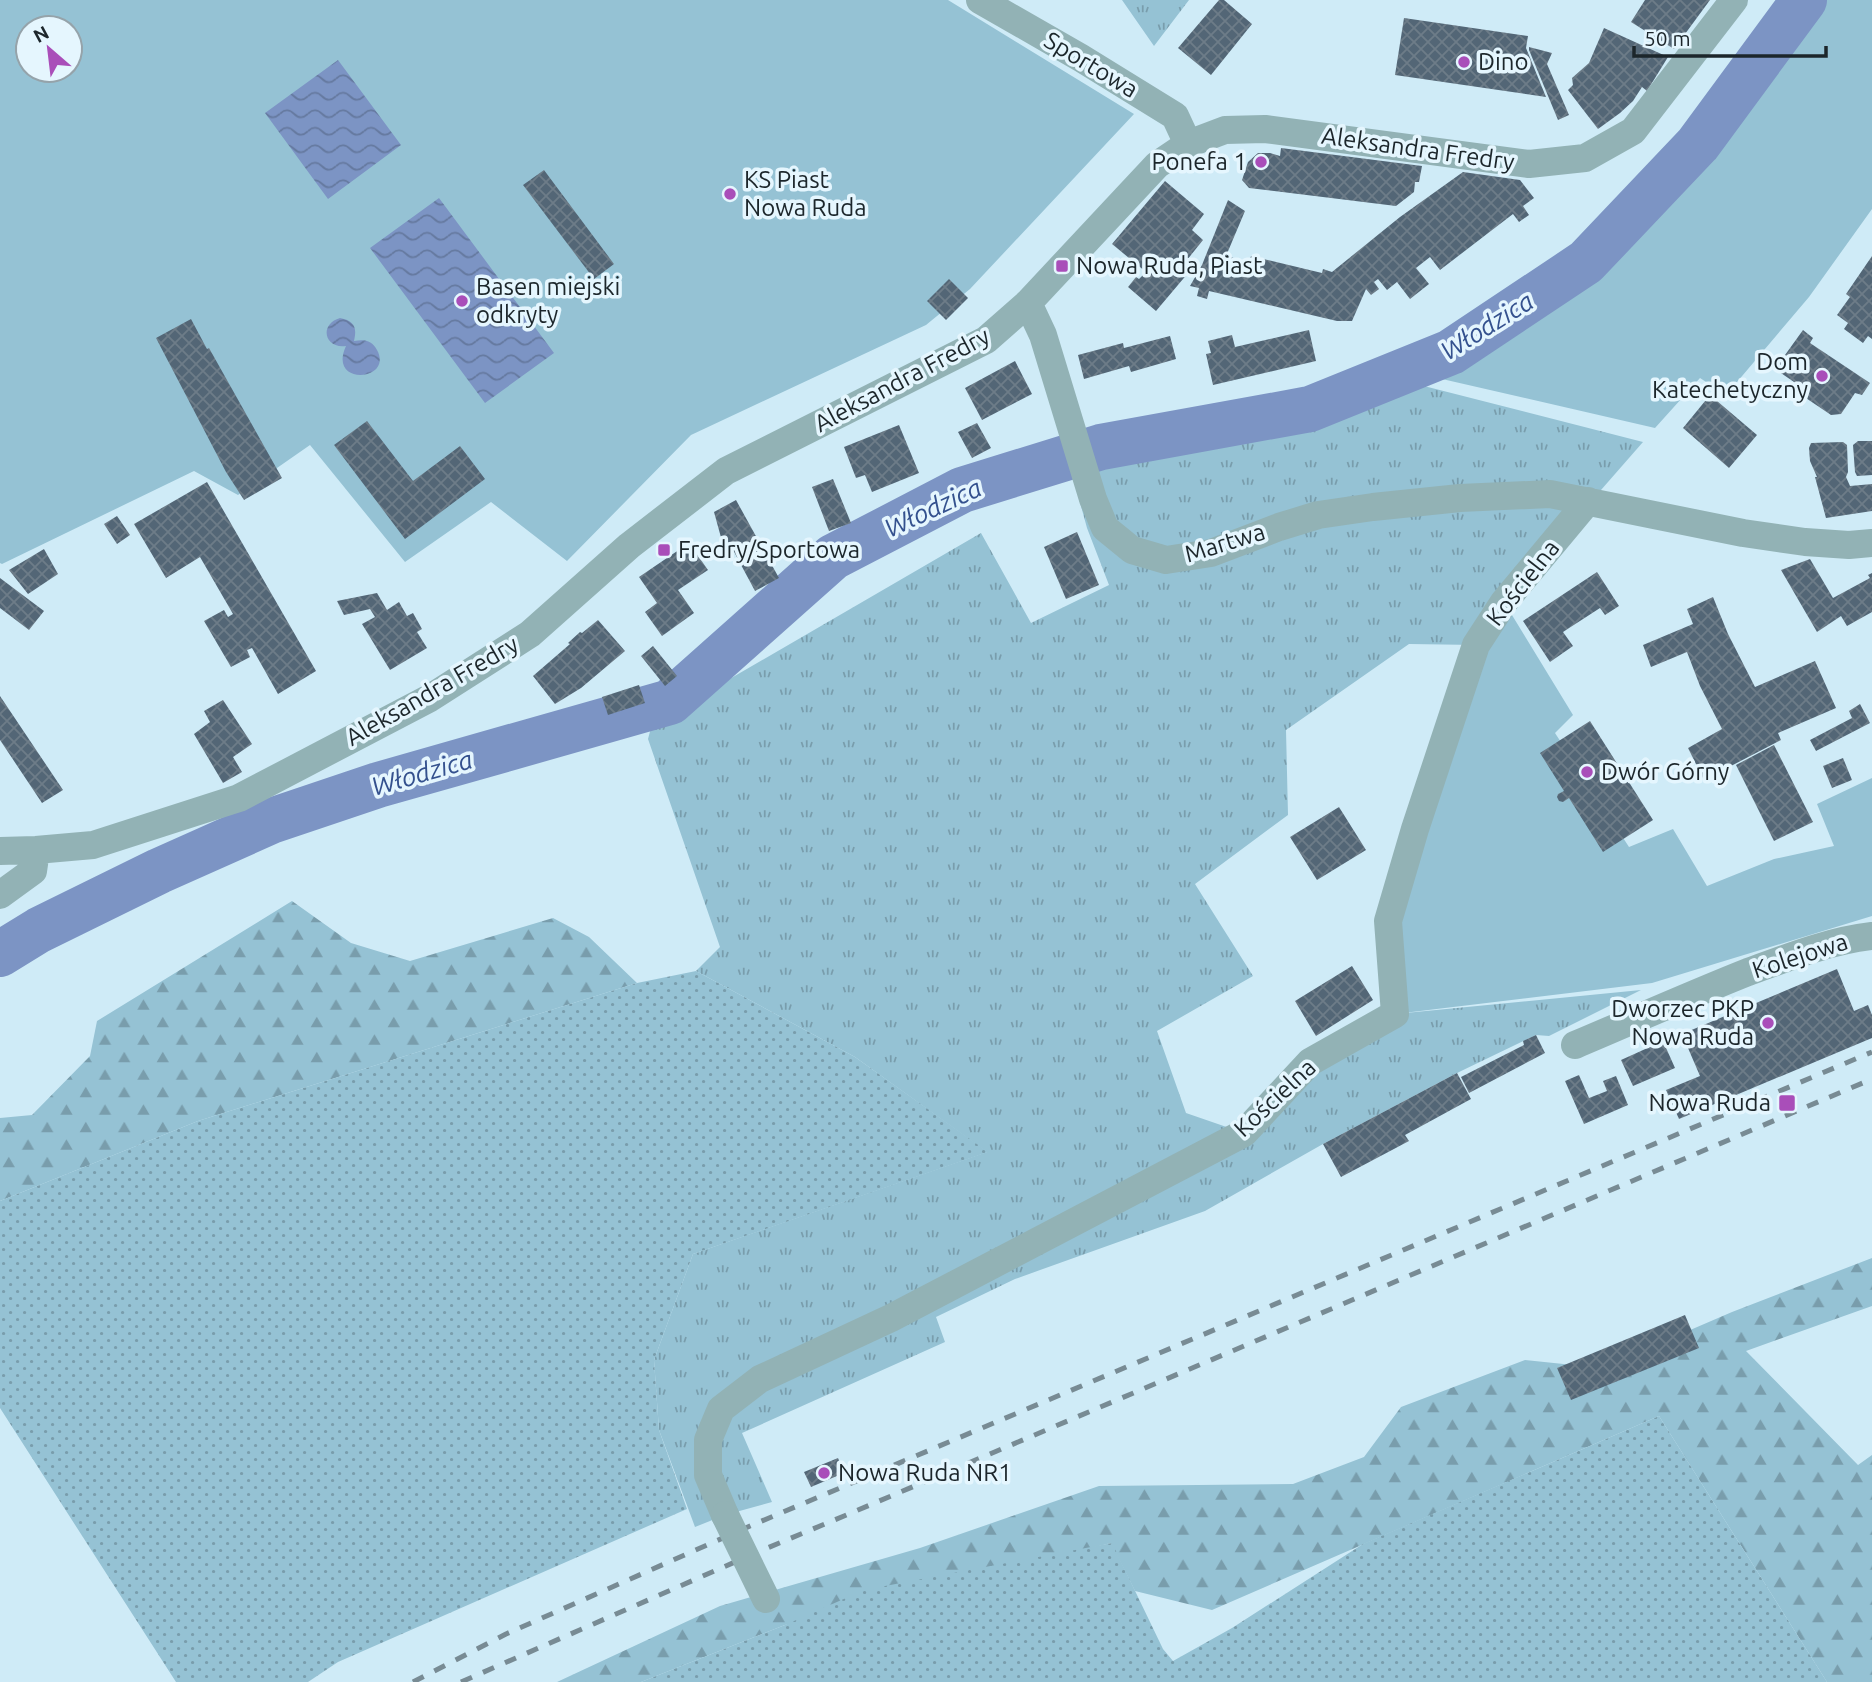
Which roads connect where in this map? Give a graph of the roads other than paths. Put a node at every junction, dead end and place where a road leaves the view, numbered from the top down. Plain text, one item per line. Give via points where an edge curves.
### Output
1 (980, 0) edge
2 (1734, 0) edge
3 (1188, 144) junction
4 (1028, 303) junction
5 (1588, 501) junction
6 (1872, 543) edge
7 (36, 850) junction
8 (0, 851) edge
9 (0, 895) edge
10 (1872, 936) edge
11 (1575, 1045) dead end
12 (766, 1599) dead end

1 - 3 street, Sportowa via 1175,116
2 - 3 street, Aleksandra Fredry via 1633,131 1585,158 1529,164 1265,129 1225,130
3 - 4 street, Aleksandra Fredry via 1157,165
4 - 5 street, Martwa via 1043,335 1105,528 1132,550 1167,560 1211,553 1318,515 1373,507 1550,494
4 - 7 street, Aleksandra Fredry via 986,340 726,471 629,546 530,634 430,698 239,797 93,845
5 - 6 street via 1743,533 1805,542
5 - 12 street, Kościelna, bridge via 1504,602 1476,645 1388,922 1395,1014 1310,1062 1244,1133 891,1318 760,1379 721,1409 708,1440 708,1475
7 - 8 street, Aleksandra Fredry
7 - 9 street via 33,871
10 - 11 street, Kolejowa via 1802,952

